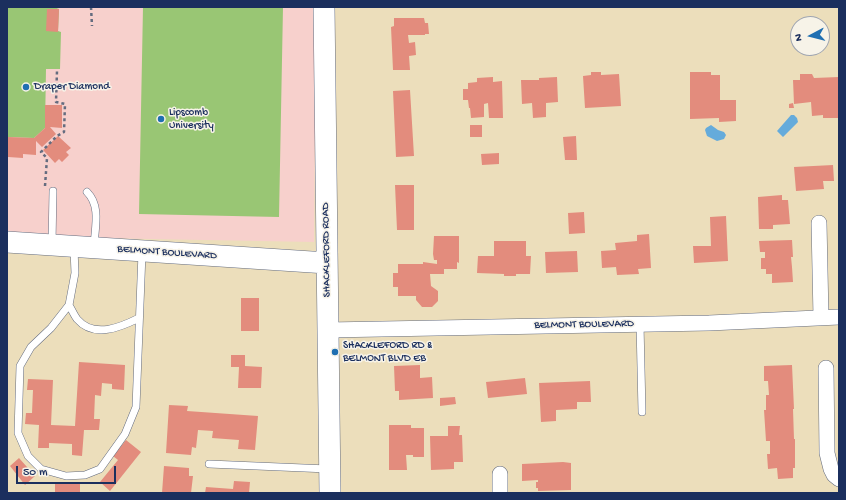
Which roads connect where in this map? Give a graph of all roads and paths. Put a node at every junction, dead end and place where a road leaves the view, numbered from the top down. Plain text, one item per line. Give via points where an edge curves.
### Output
1 (91, 7) edge
2 (324, 7) edge
3 (92, 26) dead end
4 (57, 71) dead end
5 (41, 152) dead end
6 (53, 191) dead end
7 (87, 192) dead end
8 (819, 223) dead end
9 (7, 242) edge
10 (52, 244) junction
11 (84, 247) junction
12 (142, 251) junction
13 (326, 263) junction
14 (69, 305) junction
15 (839, 317) edge
16 (139, 318) junction
17 (821, 318) junction
18 (640, 324) junction
19 (328, 330) junction
20 (826, 368) dead end
21 (642, 412) dead end
22 (833, 427) edge
23 (209, 464) dead end
24 (330, 469) junction
25 (500, 474) dead end
26 (839, 479) edge
27 (330, 493) edge
28 (500, 493) edge

1 - 3 path
2 - 13 street, SHACKLEFORD ROAD
4 - 5 path via 56,102 65,104 64,132
6 - 10 lane
7 - 11 lane via 93,197 96,207
8 - 17 street
9 - 10 street, BELMONT BOULEVARD
10 - 11 street, BELMONT BOULEVARD
11 - 12 street, BELMONT BOULEVARD
11 - 14 lane via 75,273
12 - 13 street, BELMONT BOULEVARD
12 - 16 lane
13 - 19 street, SHACKLEFORD ROAD
14 - 16 lane via 87,328 105,330 120,327
14 - 16 lane via 51,328 31,347 20,366 18,434 28,456 40,469 66,476 85,475 100,469 125,434 136,407
15 - 17 street, BELMONT BOULEVARD
17 - 18 street, BELMONT BOULEVARD
18 - 19 street, BELMONT BOULEVARD
18 - 21 lane
19 - 24 street, SHACKLEFORD ROAD
20 - 22 street
22 - 26 street via 828,462 834,475
23 - 24 lane
24 - 27 street, SHACKLEFORD ROAD
25 - 28 street

